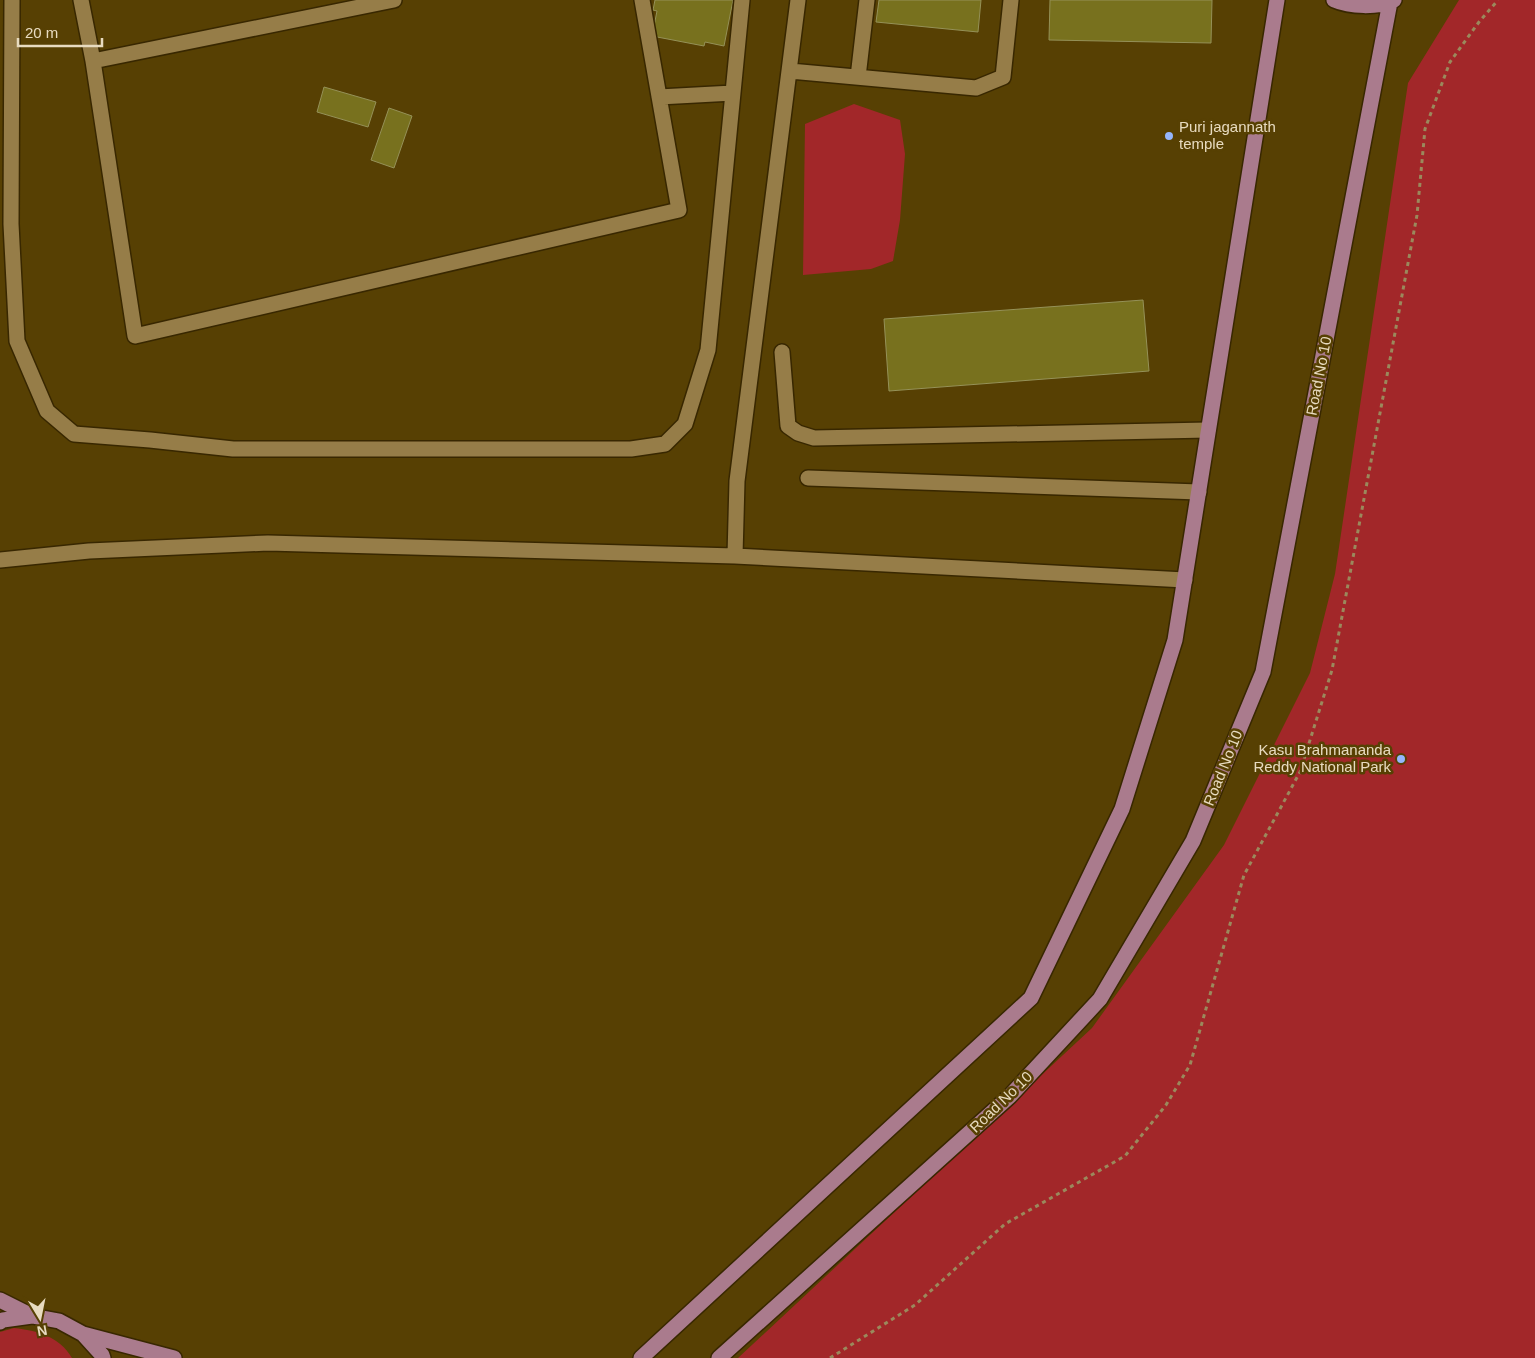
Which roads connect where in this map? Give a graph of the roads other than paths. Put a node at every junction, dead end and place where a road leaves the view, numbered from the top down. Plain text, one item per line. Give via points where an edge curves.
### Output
1 (12, 0) edge
2 (81, 0) edge
3 (394, 0) edge
4 (642, 0) edge
5 (742, 0) edge
6 (798, 0) edge
7 (867, 0) edge
8 (1011, 0) edge
9 (1277, 0) edge
10 (1334, 0) edge
11 (1392, 1) edge
12 (93, 61) junction
13 (790, 71) junction
14 (858, 77) junction
15 (733, 93) junction
16 (659, 97) junction
17 (782, 352) dead end
18 (1208, 430) junction
19 (808, 478) dead end
20 (1198, 492) junction
21 (735, 556) junction
22 (0, 560) edge
23 (1185, 580) junction
24 (0, 1300) edge
25 (32, 1316) junction
26 (0, 1322) edge
27 (83, 1334) junction
28 (103, 1358) edge
29 (174, 1358) edge
30 (641, 1358) edge
31 (719, 1358) edge

1 - 15 street via 10,224 17,341 47,411 74,434 233,449 631,449 665,444 685,424 708,350
2 - 12 street
3 - 12 street
4 - 16 street
5 - 15 street
6 - 13 street
7 - 14 street
8 - 14 street via 1003,77 976,88
9 - 18 main road
10 - 11 main road via 1363,6
11 - 31 main road, Road No 10 via 1263,672 1193,841 1094,1006 1010,1096
12 - 16 street via 135,336 679,210
13 - 14 street
13 - 21 street via 737,481
15 - 16 street
17 - 18 street via 788,426 814,438
18 - 20 main road
19 - 20 street
20 - 23 main road
21 - 22 street via 268,543 90,551
21 - 23 street
23 - 30 main road via 1175,640 1122,809 1031,998
24 - 25 main road
25 - 26 main road
25 - 27 main road via 59,1321
27 - 28 main road
27 - 29 main road

